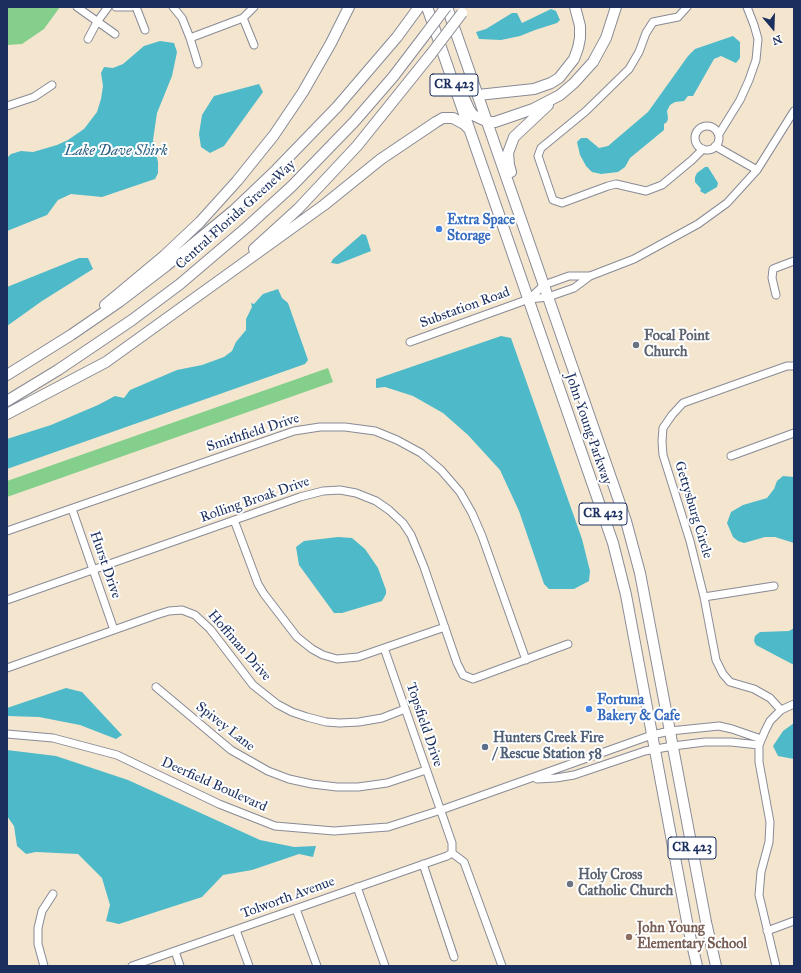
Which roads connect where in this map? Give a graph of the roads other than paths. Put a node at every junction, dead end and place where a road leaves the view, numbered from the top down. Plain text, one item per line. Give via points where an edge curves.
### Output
1 (77, 7) edge
2 (108, 7) edge
3 (116, 7) edge
4 (131, 7) edge
5 (136, 7) edge
6 (173, 7) edge
7 (254, 7) edge
8 (349, 7) edge
9 (427, 7) edge
10 (434, 7) edge
11 (441, 7) edge
12 (447, 7) edge
13 (575, 7) edge
14 (616, 7) edge
15 (687, 7) edge
16 (747, 7) edge
17 (418, 9) edge
18 (464, 10) edge
19 (243, 18) junction
20 (97, 22) junction
21 (145, 30) dead end
22 (115, 34) dead end
23 (190, 38) junction
24 (88, 39) dead end
25 (254, 45) dead end
26 (466, 62) junction
27 (198, 64) dead end
28 (52, 85) dead end
29 (478, 95) junction
30 (560, 95) junction
31 (7, 106) edge
32 (794, 111) edge
33 (488, 122) junction
34 (470, 129) junction
35 (719, 134) junction
36 (715, 146) junction
37 (703, 149) junction
38 (757, 170) junction
39 (534, 257) junction
40 (794, 261) edge
41 (590, 276) junction
42 (222, 279) junction
43 (544, 285) junction
44 (776, 295) dead end
45 (548, 297) junction
46 (529, 300) junction
47 (410, 342) dead end
48 (794, 366) edge
49 (7, 375) edge
50 (7, 401) edge
51 (7, 414) edge
52 (794, 433) edge
53 (730, 456) dead end
54 (72, 509) junction
55 (234, 520) junction
56 (7, 531) edge
57 (93, 570) junction
58 (774, 586) dead end
59 (704, 597) junction
60 (7, 600) edge
61 (445, 627) junction
62 (114, 630) junction
63 (568, 644) dead end
64 (384, 648) junction
65 (526, 660) junction
66 (7, 668) edge
67 (156, 687) dead end
68 (794, 704) edge
69 (405, 709) junction
70 (781, 710) junction
71 (732, 729) junction
72 (670, 731) junction
73 (7, 734) edge
74 (652, 735) junction
75 (731, 742) junction
76 (760, 742) junction
77 (673, 746) junction
78 (655, 749) junction
79 (426, 770) junction
80 (529, 779) junction
81 (441, 810) junction
82 (452, 853) junction
83 (423, 864) junction
84 (357, 887) junction
85 (53, 894) dead end
86 (296, 909) junction
87 (794, 921) edge
88 (236, 930) junction
89 (767, 931) junction
90 (175, 951) junction
91 (454, 957) dead end
92 (44, 966) edge
93 (132, 966) edge
94 (180, 966) edge
95 (249, 966) edge
96 (317, 966) edge
97 (385, 966) edge
98 (502, 966) edge
99 (697, 966) edge
100 (716, 966) edge
101 (776, 966) edge

1 - 20 street
2 - 20 street
3 - 4 street
5 - 21 street
6 - 23 street via 182,18
7 - 19 street
8 - 49 highway via 303,92 274,135 200,222 165,255 93,314
9 - 34 highway, John Young Parkway / CR 423
10 - 33 highway via 469,109 473,115
11 - 26 highway via 455,46
12 - 26 highway, John Young Parkway / CR 423
12 - 50 highway, Central Florida GreeneWay, bridge via 393,77 354,122 248,227 132,320 65,366
13 - 29 highway via 580,26 578,48 571,63 559,78 534,89
14 - 30 highway via 606,38 593,62
15 - 37 street via 678,17 653,22 629,69 586,111 541,148 538,156 553,200 562,203 616,184 646,191 662,185
16 - 35 street via 758,39 756,60 740,100
17 - 49 highway, Central Florida GreeneWay via 337,107 233,211 120,302
18 - 42 highway, bridge via 432,54 357,146 298,209
19 - 23 street
19 - 25 street
20 - 22 street
20 - 24 street
23 - 27 street
26 - 29 highway, John Young Parkway / CR 423
28 - 31 street via 34,97
29 - 33 highway, John Young Parkway / CR 423
30 - 33 highway via 533,109 503,120
30 - 39 highway via 514,137 508,153 509,165 531,230
32 - 38 street
33 - 39 highway, John Young Parkway / CR 423
34 - 42 highway via 453,118 443,118 436,122 381,159 324,205
34 - 46 highway, John Young Parkway / CR 423
35 - 36 street via 719,141
35 - 37 street via 714,127 702,126 695,140
36 - 37 street
36 - 38 street
38 - 41 street via 727,203 698,224 634,259
39 - 43 highway, John Young Parkway / CR 423
40 - 44 street via 773,270
41 - 43 street via 569,276
41 - 45 street, Substation Road via 574,288
42 - 51 highway via 106,362
43 - 45 highway, John Young Parkway / CR 423
43 - 46 street
45 - 46 street, Substation Road
45 - 72 highway, John Young Parkway / CR 423 via 626,521 640,573
46 - 47 street, Substation Road
46 - 74 highway, John Young Parkway / CR 423 via 613,543 626,595
48 - 59 street, Gettysburg Circle via 787,366 683,403 663,428 663,455 690,541
52 - 53 street
54 - 56 street, Smithfield Drive
54 - 57 street, Hurst Drive
54 - 65 street, Smithfield Drive via 294,431 339,427 375,431 421,453 441,470 460,492 482,536
55 - 57 street, Rolling Broak Drive
55 - 61 street, Rolling Broak Drive via 323,491 340,490 356,493 376,501 389,510 411,535
55 - 64 street via 258,584 297,637 312,649 337,659 358,657
57 - 60 street, Rolling Broak Drive
57 - 62 street, Hurst Drive
58 - 59 street
59 - 70 street, Gettysburg Circle via 716,660 723,674 730,682 754,689 770,698
61 - 64 street
61 - 65 street, Rolling Broak Drive via 463,675 473,679
62 - 66 street, Hoffman Drive
62 - 69 street, Hoffman Drive via 169,611 182,610 195,615 210,629 253,685 292,712 326,722 358,722 382,718
63 - 65 street, Rolling Broak Drive
64 - 69 street, Topsfield Drive
67 - 79 street, Spivey Lane via 231,750 268,771 289,779 337,787 358,787 387,783
68 - 70 street
69 - 79 street, Topsfield Drive
70 - 76 street via 770,721
71 - 72 street, Deerfield Boulevard via 719,726
71 - 75 street
71 - 76 street, Deerfield Boulevard
72 - 74 street, Deerfield Boulevard
72 - 77 highway, John Young Parkway / CR 423
73 - 81 street, Deerfield Boulevard via 53,738 117,755 219,804 275,826 334,831 388,827
74 - 78 highway, John Young Parkway / CR 423
74 - 80 street, Deerfield Boulevard
75 - 76 street, Deerfield Boulevard
75 - 77 street, Deerfield Boulevard
76 - 89 street via 759,762 770,822 759,895
77 - 78 street, Deerfield Boulevard
77 - 100 highway, John Young Parkway / CR 423
78 - 80 street, Deerfield Boulevard via 574,775
78 - 99 highway, John Young Parkway / CR 423
79 - 81 street, Topsfield Drive
80 - 81 street, Deerfield Boulevard
81 - 82 street, Topsfield Drive via 452,843
82 - 83 street, Tolworth Avenue
82 - 98 street via 464,862
83 - 84 street, Tolworth Avenue
83 - 91 street
84 - 86 street, Tolworth Avenue
84 - 97 street
85 - 92 street via 42,911 38,928 38,944
86 - 88 street, Tolworth Avenue
86 - 96 street
87 - 89 street
88 - 90 street, Tolworth Avenue
88 - 95 street
89 - 101 street
90 - 93 street, Tolworth Avenue
90 - 94 street

